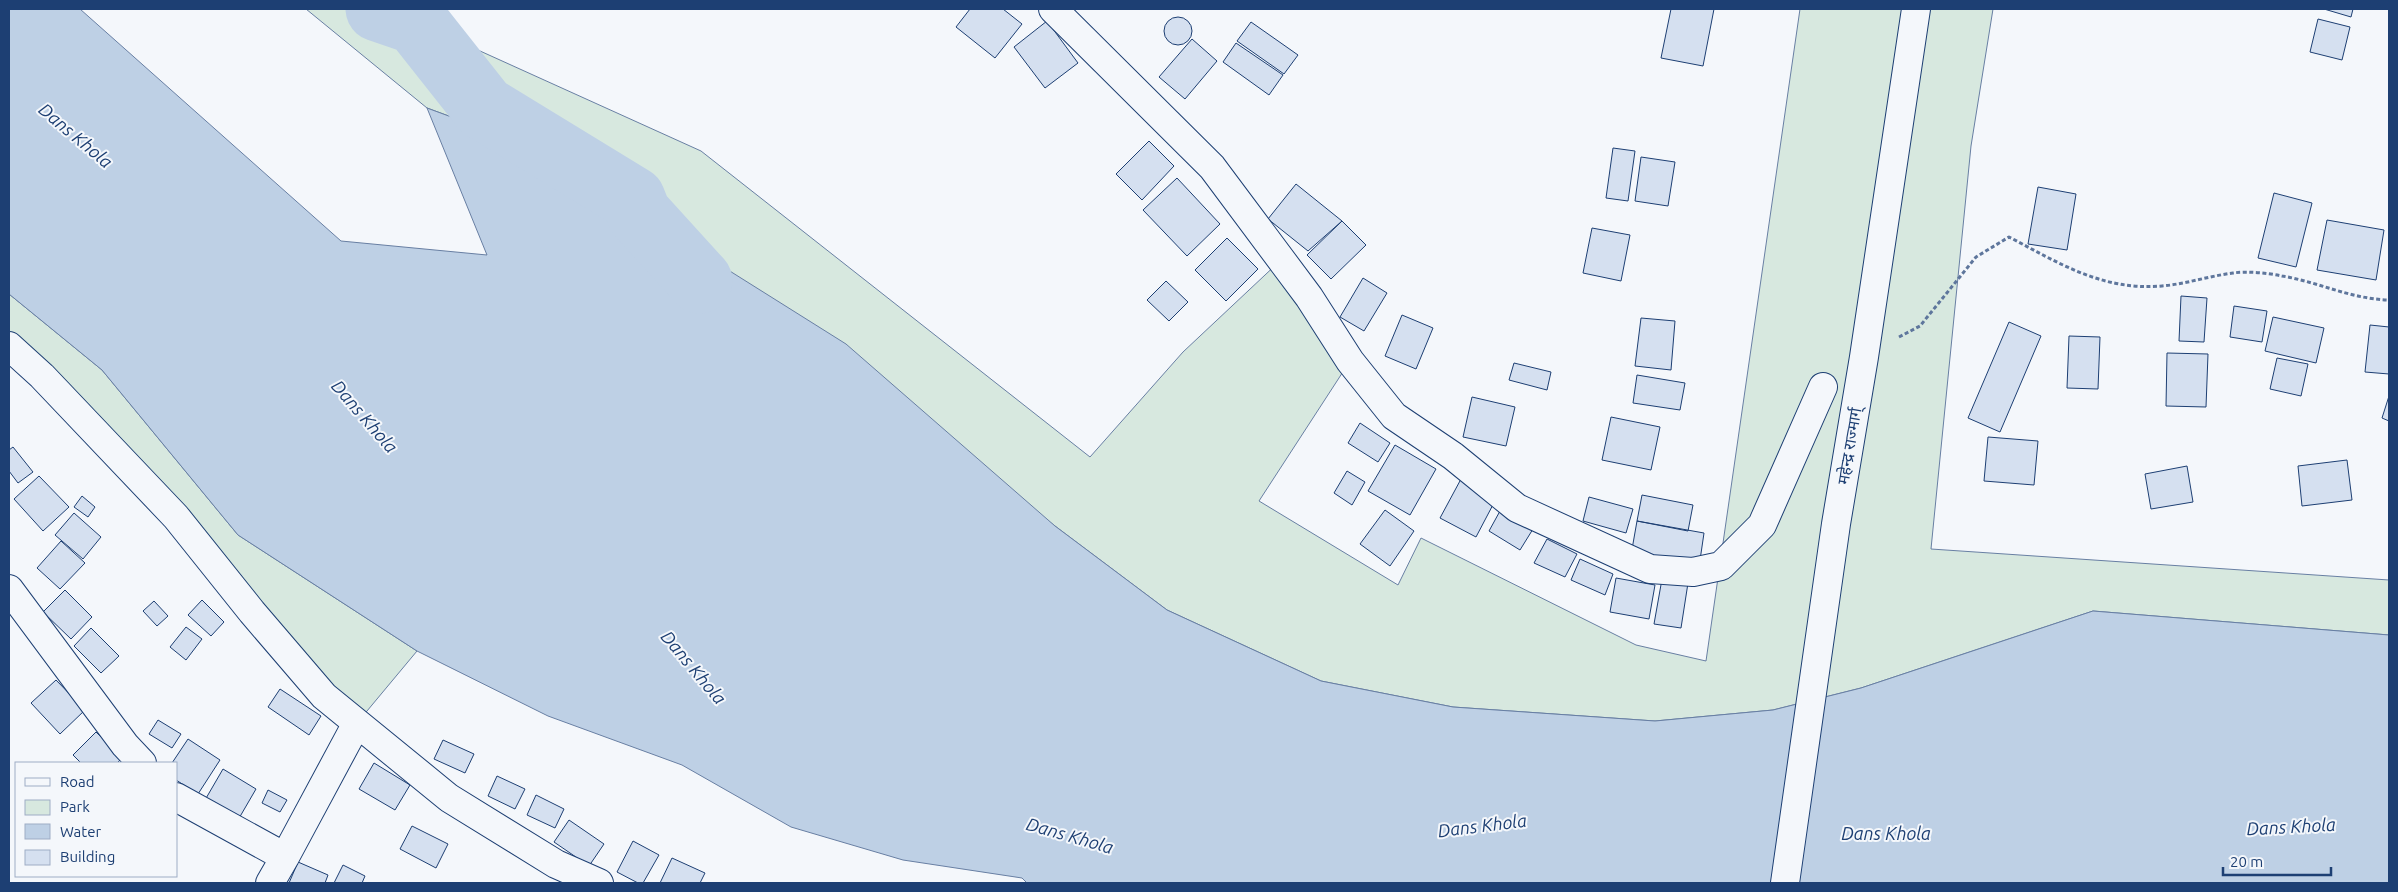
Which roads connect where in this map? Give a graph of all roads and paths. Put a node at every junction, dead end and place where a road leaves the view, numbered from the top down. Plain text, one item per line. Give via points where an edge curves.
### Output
1 (1053, 9) edge
2 (1916, 9) edge
3 (2389, 300) edge
4 (9, 346) edge
5 (1864, 357) junction
6 (1824, 387) dead end
7 (9, 589) edge
8 (357, 723) junction
9 (141, 762) edge
10 (178, 798) edge
11 (285, 857) junction
12 (270, 883) edge
13 (600, 883) edge
14 (1785, 883) edge

1 - 6 main road via 1212,167 1394,416 1453,456 1525,512 1650,569 1694,572 1721,566 1762,525
2 - 5 main road, महेन्द्र राज्मार्ग्
3 - 5 path via 2344,294 2283,276 2234,272 2160,286 2119,284 2077,273 2009,237 1976,257 1920,326
4 - 8 main road via 42,376 176,517 324,696
5 - 14 main road, महेन्द्र राज्मार्ग् via 1836,524
7 - 9 main road via 124,745
8 - 11 main road
8 - 13 main road via 449,798 556,864
10 - 11 main road
11 - 12 main road

